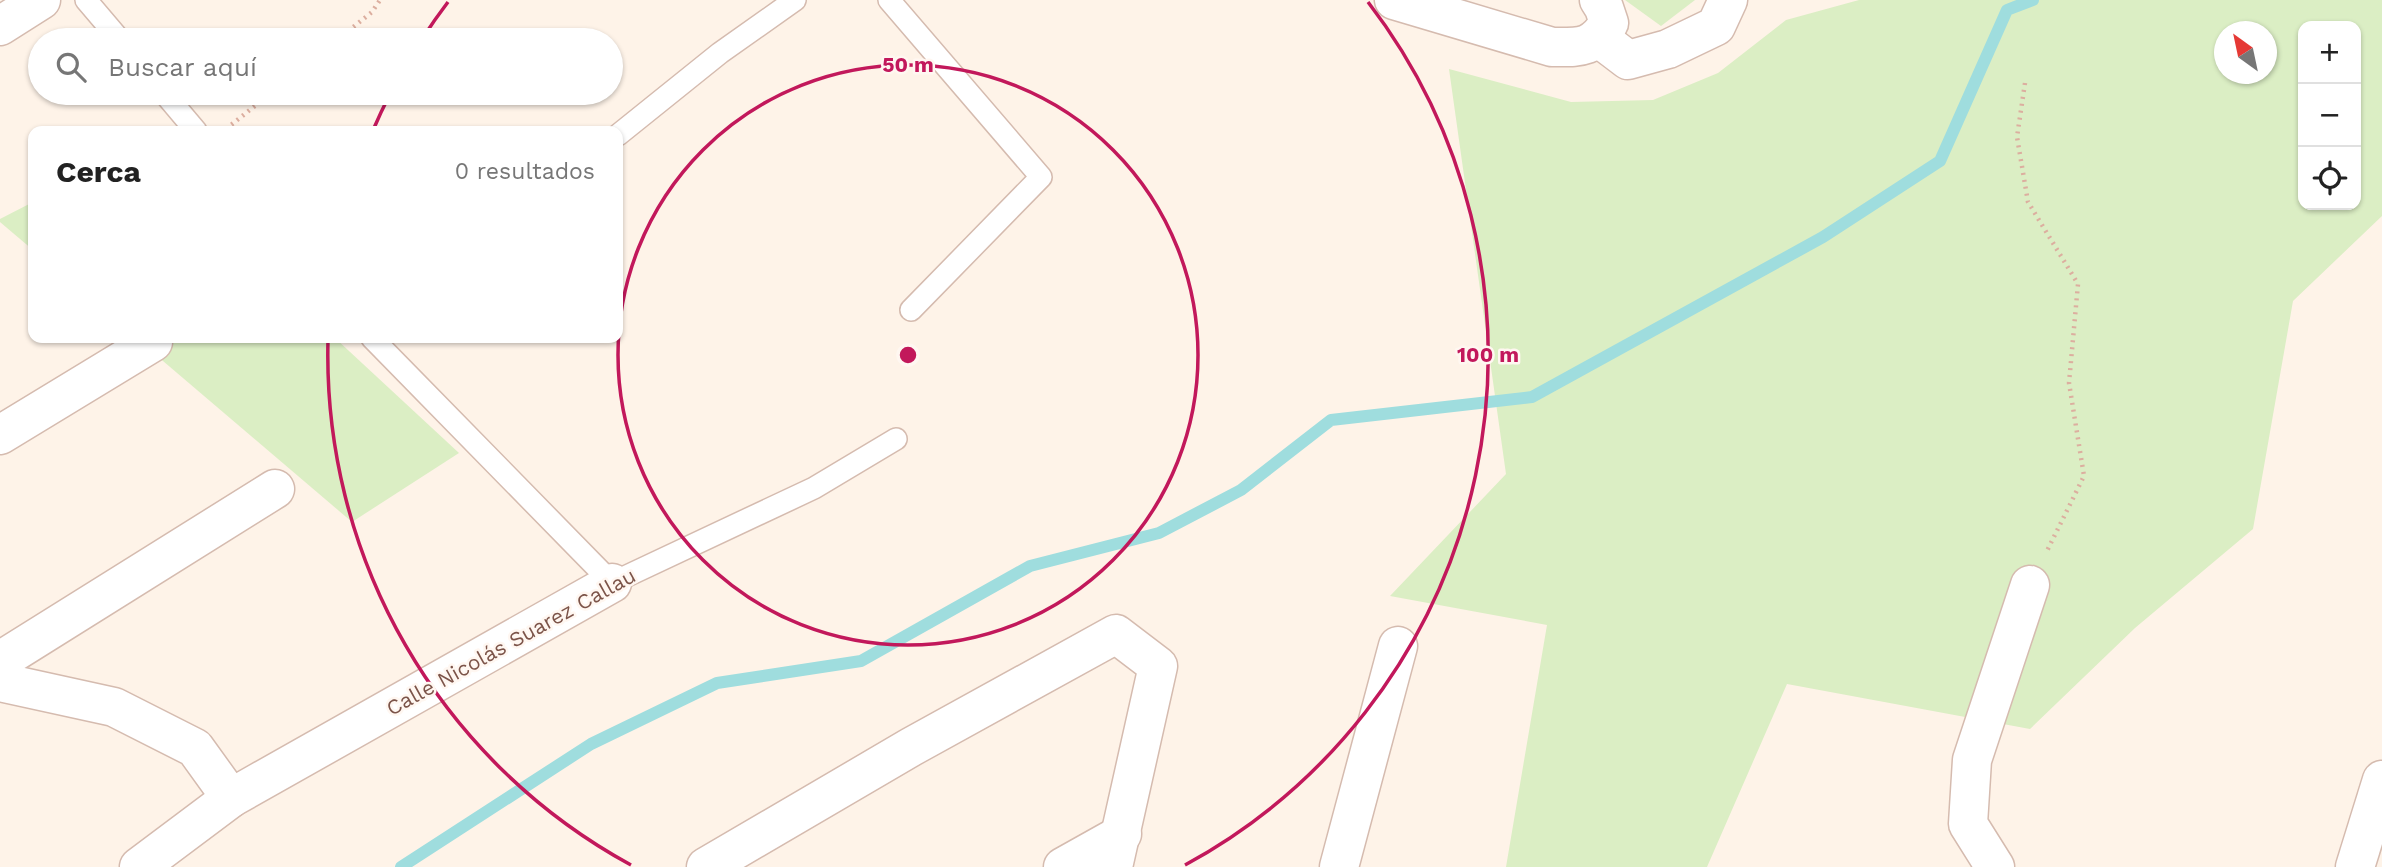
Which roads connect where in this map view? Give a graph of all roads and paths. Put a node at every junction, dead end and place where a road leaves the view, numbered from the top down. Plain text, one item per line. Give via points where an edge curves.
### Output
1 (41, 0) edge
2 (86, 0) edge
3 (380, 0) edge
4 (889, 0) edge
5 (1394, 0) edge
6 (1599, 0) edge
7 (1728, 0) edge
8 (792, 1) edge
9 (0, 26) edge
10 (110, 28) edge
11 (352, 28) edge
12 (1599, 38) junction
13 (2025, 83) dead end
14 (174, 105) edge
15 (256, 105) edge
16 (192, 126) edge
17 (229, 126) edge
18 (623, 131) edge
19 (911, 310) dead end
20 (151, 343) edge
21 (377, 343) edge
22 (0, 435) edge
23 (896, 439) dead end
24 (275, 489) dead end
25 (612, 583) junction
26 (2031, 585) joint
27 (1398, 646) dead end
28 (0, 661) edge
29 (0, 682) edge
30 (2382, 780) edge
31 (231, 797) junction
32 (1118, 850) edge
33 (139, 867) edge
34 (706, 867) edge
35 (1063, 867) edge
36 (1339, 867) edge
37 (1995, 867) edge
38 (2356, 867) edge

1 - 9 street
2 - 10 lane
3 - 11 path
4 - 19 lane via 1041,177
5 - 12 street via 1552,47 1578,47
6 - 12 street via 1609,23
7 - 12 street via 1716,26 1668,49 1628,60
8 - 18 lane
13 - 26 path via 2017,136 2028,202 2078,284 2069,383 2084,476
14 - 16 lane
15 - 17 path
20 - 22 street
21 - 25 lane
23 - 25 lane, Calle Nicolás Suarez Callau via 814,488
24 - 28 street
25 - 31 street, Calle Nicolás Suarez Callau
26 - 37 street via 1972,760 1968,824
27 - 36 street
29 - 31 street via 114,707 195,748
30 - 38 street
31 - 33 street, Calle Nicolás Suarez Callau
32 - 34 street via 1158,666 1116,634
32 - 35 street

